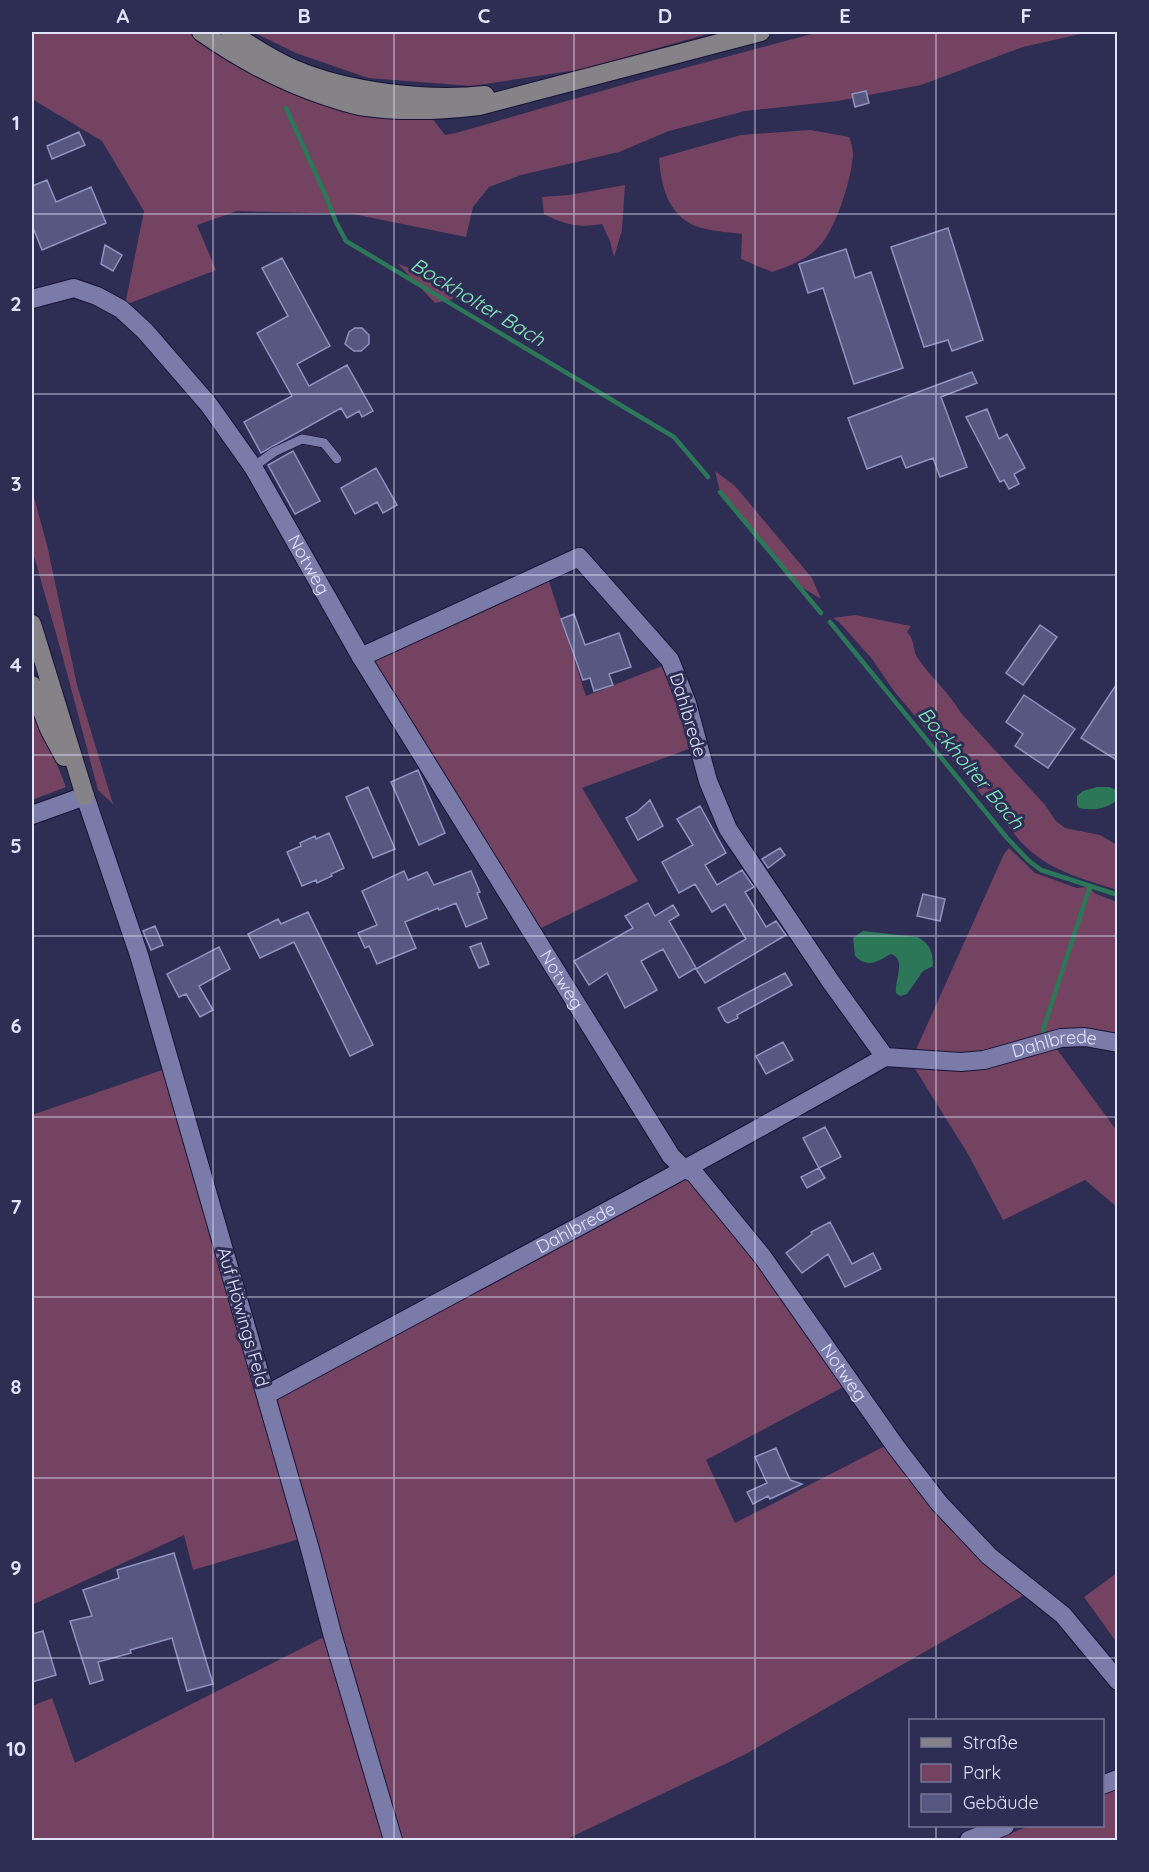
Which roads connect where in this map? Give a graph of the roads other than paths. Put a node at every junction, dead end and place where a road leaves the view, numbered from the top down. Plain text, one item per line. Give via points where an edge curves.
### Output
1 (201, 32) edge
2 (230, 32) edge
3 (761, 32) edge
4 (546, 89) junction
5 (32, 298) edge
6 (337, 459) dead end
7 (253, 467) junction
8 (32, 624) edge
9 (361, 657) junction
10 (32, 685) edge
11 (85, 796) junction
12 (32, 815) edge
13 (1118, 1043) edge
14 (885, 1057) junction
15 (683, 1168) junction
16 (266, 1395) junction
17 (1118, 1681) edge
18 (1002, 1827) edge
19 (393, 1840) edge
20 (969, 1840) edge

1 - 4 main road via 268,74 357,106 449,110
2 - 4 main road via 294,69 356,87 434,96
3 - 4 main road
5 - 7 street, Notweg via 74,288 121,309 209,405
6 - 7 lane via 324,443 302,440 274,452
7 - 9 street, Notweg
8 - 11 main road, Auf Höwings Feld
9 - 14 street, Dahlbrede via 579,558 670,660 687,703 708,781 728,829
9 - 15 street, Notweg via 671,1156
10 - 11 main road, Auf Höwings Feld via 49,729
11 - 12 street
11 - 16 street, Auf Höwings Feld via 139,955
13 - 14 street, Dahlbrede via 1085,1037 1061,1038 984,1060 961,1062
14 - 15 street, Dahlbrede
15 - 16 street, Dahlbrede
15 - 17 street, Notweg via 694,1173 762,1256 939,1503 989,1556 1063,1615
16 - 19 street, Auf Höwings Feld
18 - 20 street

